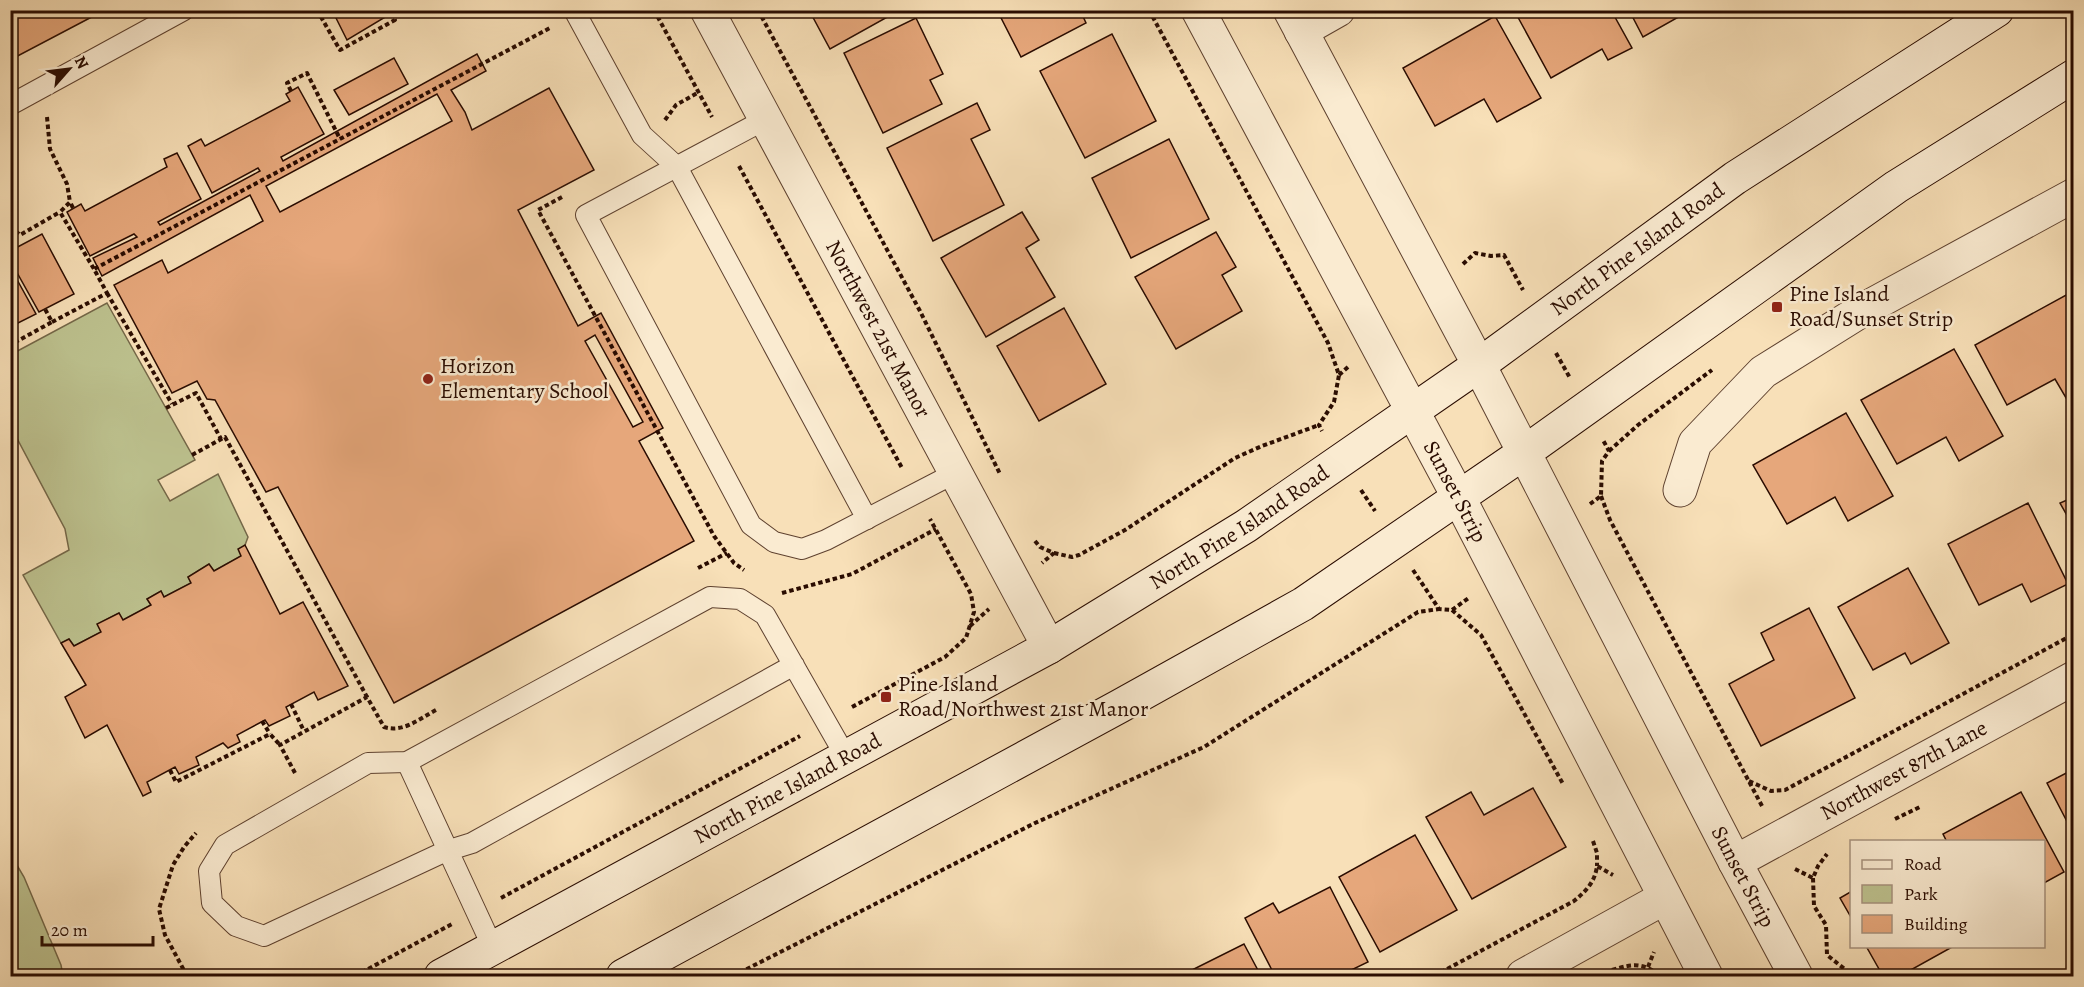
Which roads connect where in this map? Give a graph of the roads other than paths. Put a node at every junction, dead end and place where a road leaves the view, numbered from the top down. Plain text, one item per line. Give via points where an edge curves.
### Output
1 (184, 10) edge
2 (707, 10) edge
3 (1198, 10) edge
4 (1338, 10) edge
5 (1997, 10) edge
6 (575, 12) edge
7 (1296, 21) edge
8 (2073, 76) edge
9 (10, 105) edge
10 (766, 119) junction
11 (677, 166) junction
12 (2073, 195) edge
13 (1479, 364) junction
14 (1413, 410) junction
15 (1525, 452) junction
16 (955, 473) junction
17 (1680, 490) dead end
18 (1459, 498) junction
19 (867, 519) junction
20 (1049, 647) junction
21 (794, 664) junction
22 (2073, 678) edge
23 (846, 757) junction
24 (406, 762) junction
25 (447, 851) junction
26 (1735, 862) junction
27 (1664, 898) junction
28 (493, 948) junction
29 (441, 976) edge
30 (624, 976) edge
31 (1523, 976) edge
32 (1706, 976) edge
33 (1796, 976) edge

1 - 9 lane
2 - 10 street, Northwest 21st Manor
3 - 14 street, Sunset Strip
4 - 7 street
5 - 13 street, North Pine Island Road via 1735,178
6 - 11 lane via 642,135
7 - 13 street, Sunset Strip
8 - 15 street via 1896,187
10 - 11 lane
10 - 16 street, Northwest 21st Manor
11 - 19 lane
11 - 19 lane via 586,215 752,525 774,542 802,549
12 - 17 street via 1859,312 1763,372 1695,443
13 - 14 street, North Pine Island Road
13 - 15 street, Sunset Strip
14 - 18 street, Sunset Strip
14 - 20 street, North Pine Island Road via 1246,526
15 - 18 street
15 - 26 street, Sunset Strip
16 - 19 lane
16 - 20 street, Northwest 21st Manor
18 - 27 street, Sunset Strip
18 - 30 street via 1303,603
20 - 23 street, North Pine Island Road
21 - 23 lane
21 - 24 lane via 765,615 740,599 710,597
21 - 25 lane via 472,843
22 - 26 street, Northwest 87th Lane
23 - 28 street, North Pine Island Road
24 - 25 lane
24 - 25 lane via 368,762 225,845 209,872 212,903 236,926 264,936
25 - 28 lane
26 - 33 street, Sunset Strip
27 - 31 street
27 - 32 street, Sunset Strip
28 - 29 street, North Pine Island Road

